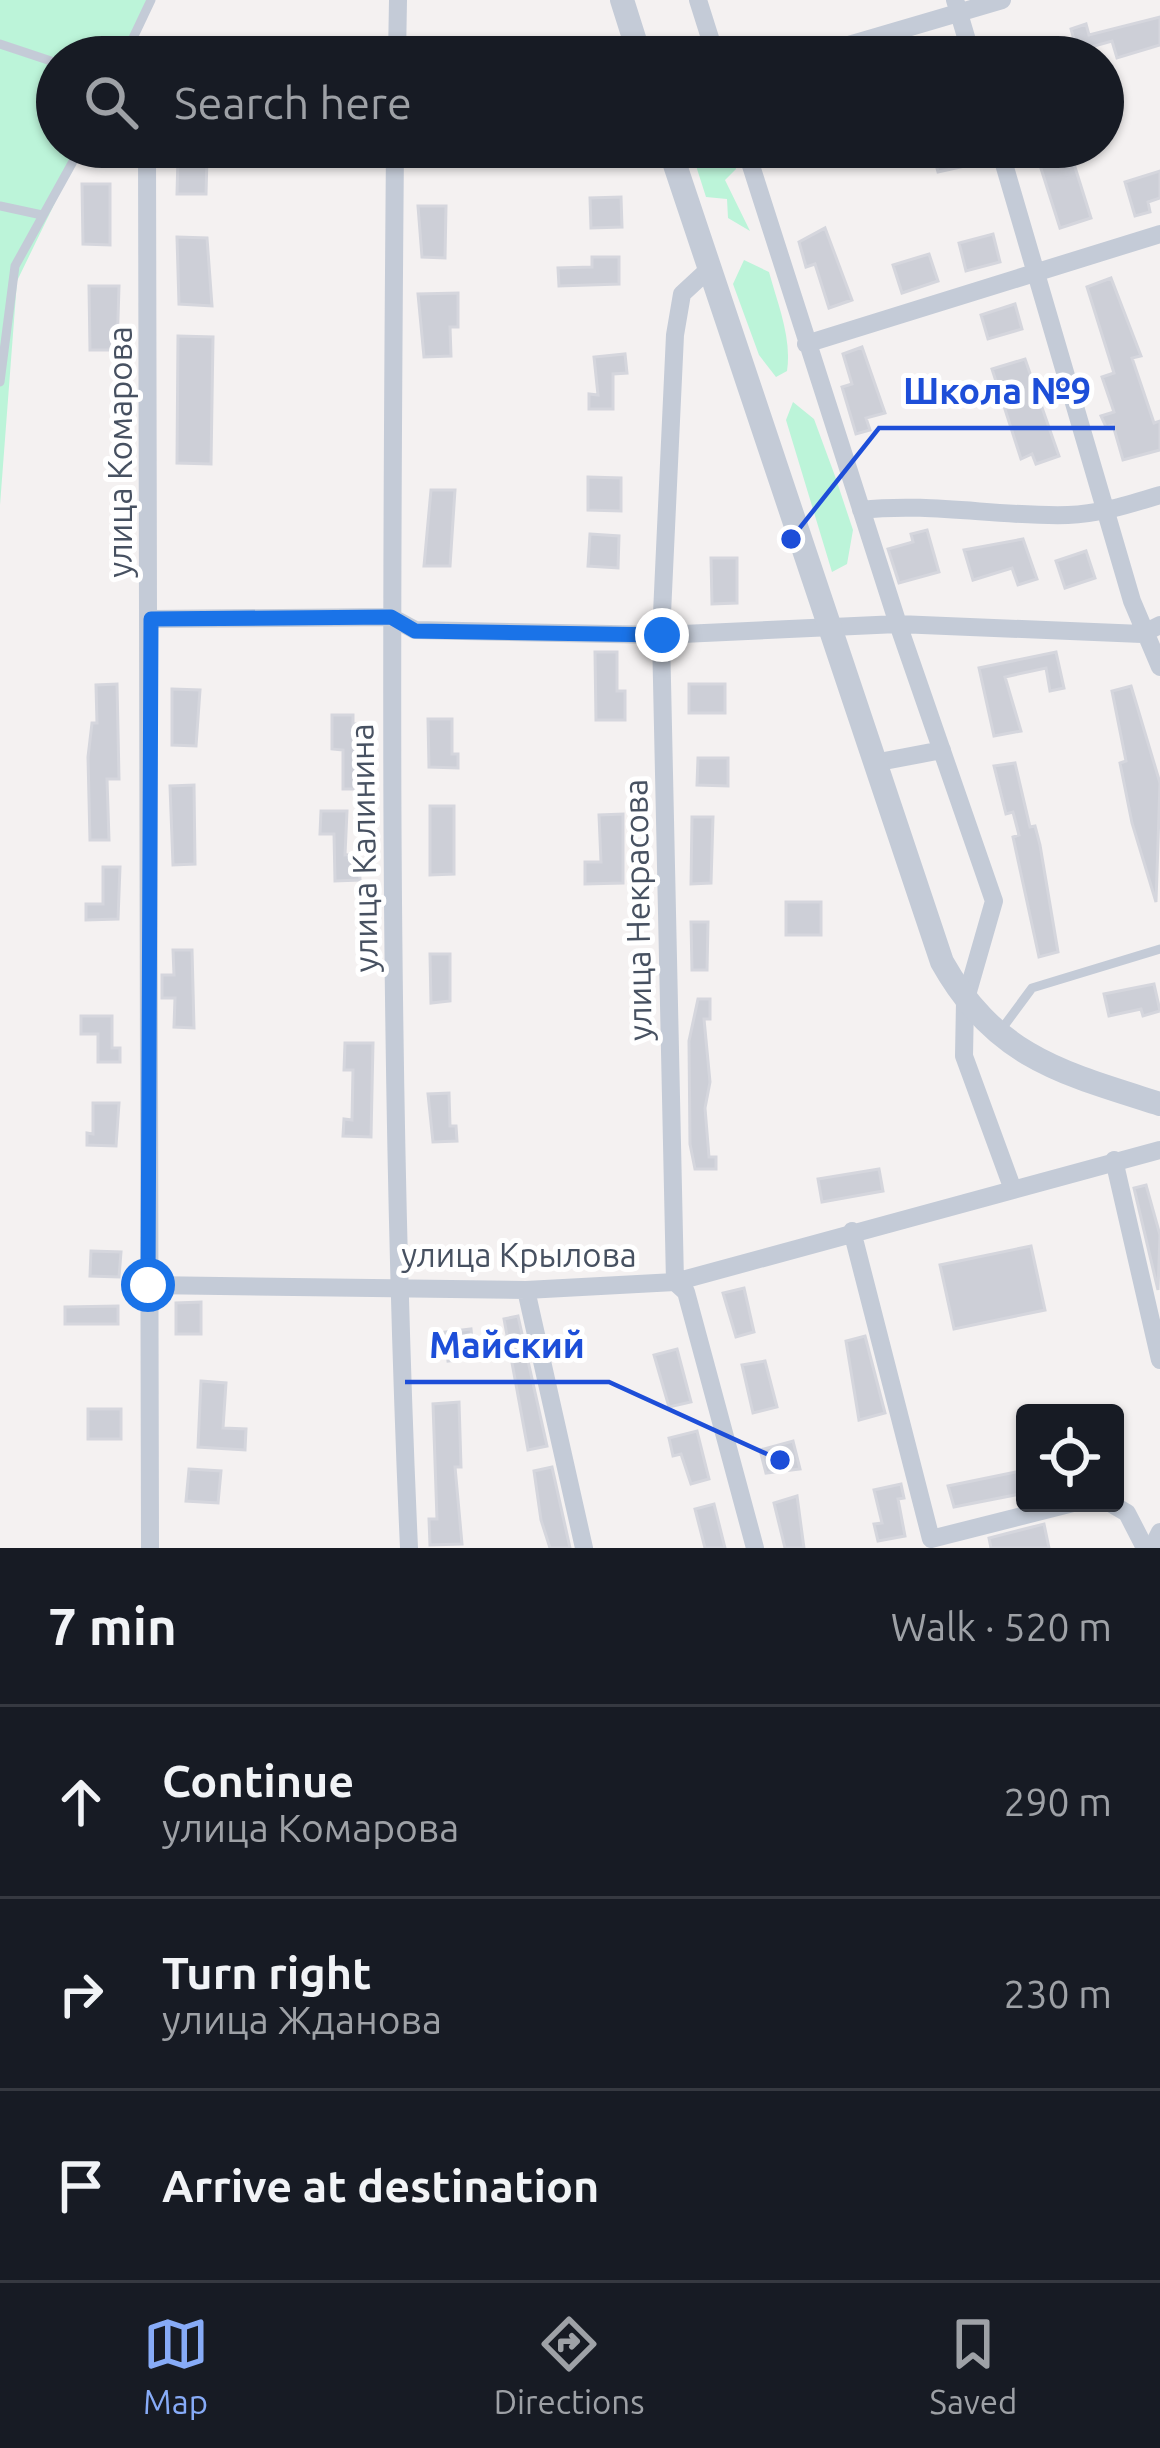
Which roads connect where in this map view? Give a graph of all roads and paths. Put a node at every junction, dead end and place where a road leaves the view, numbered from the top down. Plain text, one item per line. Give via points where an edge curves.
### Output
1 (151, 0) edge
2 (398, 0) edge
3 (622, 0) edge
4 (698, 0) edge
5 (1002, 0) edge
6 (957, 6) edge
7 (134, 36) edge
8 (397, 36) edge
9 (633, 36) edge
10 (709, 36) edge
11 (869, 36) edge
12 (966, 36) edge
13 (0, 44) edge
14 (36, 56) edge
15 (71, 168) edge
16 (147, 168) edge
17 (395, 168) edge
18 (677, 168) edge
19 (752, 168) edge
20 (1005, 168) edge
21 (0, 206) edge
22 (42, 215) junction
23 (1160, 234) edge
24 (709, 269) junction
25 (1037, 272) junction
26 (806, 344) junction
27 (2, 354) edge
28 (0, 382) edge
29 (1160, 495) edge
30 (861, 510) junction
31 (1109, 511) junction
32 (391, 617) junction
33 (151, 619) junction
34 (898, 624) junction
35 (834, 630) junction
36 (1151, 630) edge
37 (662, 635) junction
38 (1160, 667) edge
39 (942, 750) junction
40 (879, 762) junction
41 (1160, 949) edge
42 (965, 1002) junction
43 (998, 1034) junction
44 (1160, 1104) edge
45 (1160, 1150) edge
46 (1114, 1160) junction
47 (1012, 1187) junction
48 (852, 1231) junction
49 (675, 1282) junction
50 (148, 1285) junction
51 (398, 1285) junction
52 (526, 1290) junction
53 (1160, 1360) edge
54 (1124, 1511) edge
55 (1037, 1512) edge
56 (1160, 1532) edge
57 (150, 1548) edge
58 (409, 1548) edge
59 (584, 1548) edge
60 (754, 1548) edge
61 (1149, 1548) edge

1 - 7 lane
2 - 8 street
3 - 9 street
4 - 10 street
5 - 6 street
6 - 11 street
6 - 12 street
13 - 14 lane
15 - 22 lane
16 - 33 street, улица Комарова
17 - 32 street, улица Калинина
18 - 24 street
19 - 26 street
20 - 25 street
21 - 22 lane
22 - 27 lane via 15,266
23 - 25 street
24 - 35 street
24 - 37 street, улица Некрасова via 682,294 675,335
25 - 26 street
25 - 31 street
26 - 30 street
27 - 28 lane
29 - 31 street
30 - 31 street via 907,504
30 - 34 street
31 - 36 street
32 - 33 street
32 - 37 street via 415,631
32 - 51 street, улица Калинина
33 - 50 street, улица Комарова
34 - 35 street
34 - 36 street
34 - 39 street
35 - 37 street
35 - 40 street
36 - 38 street
37 - 49 street, улица Некрасова
39 - 40 street
39 - 42 street via 994,901
40 - 42 street via 942,962
41 - 43 lane via 1032,988
42 - 43 street
42 - 47 street via 964,1056
43 - 44 street via 1064,1074
45 - 46 street, улица Крылова
46 - 47 street, улица Крылова
46 - 53 street
47 - 48 street, улица Крылова
48 - 49 street, улица Крылова
48 - 55 street via 932,1538
49 - 52 street, улица Крылова
49 - 60 street, улица Некрасова via 686,1292
50 - 51 street, улица Крылова
50 - 57 street, улица Комарова
51 - 52 street, улица Крылова
51 - 58 street, улица Калинина
52 - 59 street
54 - 61 street
56 - 61 street

